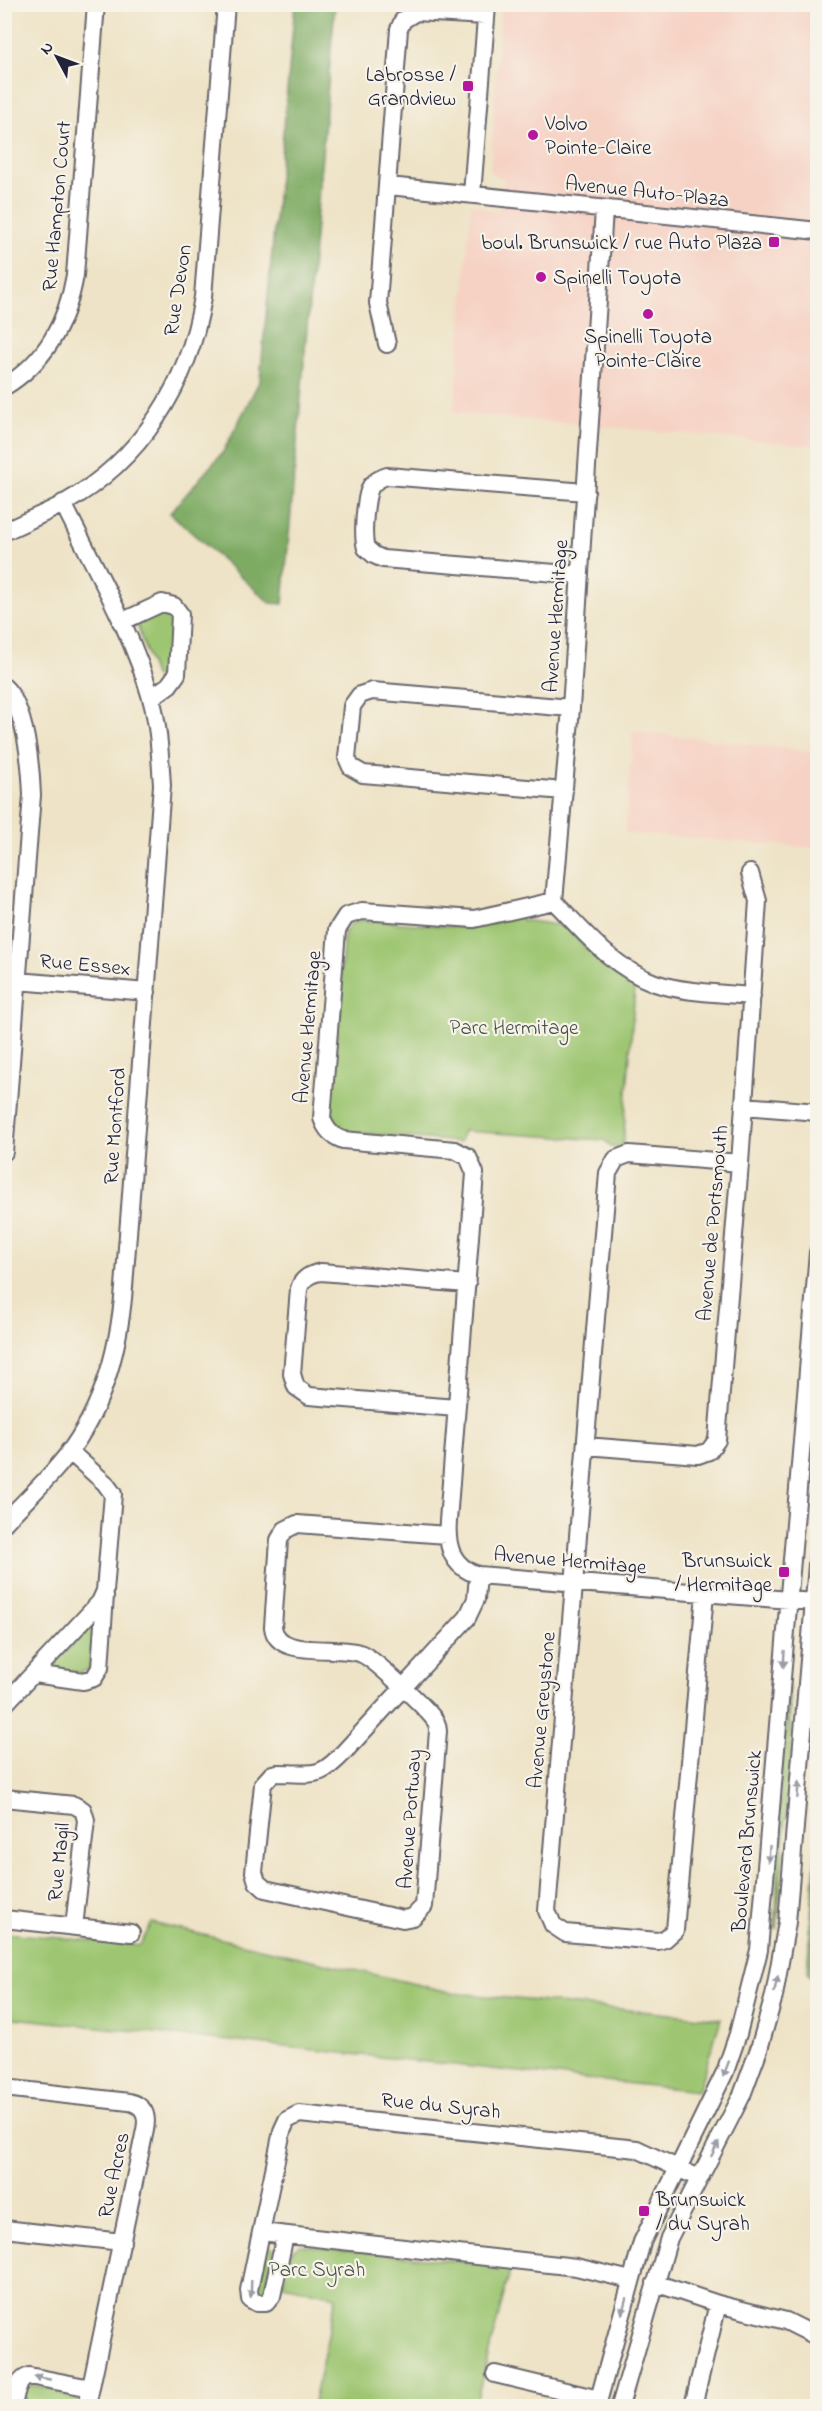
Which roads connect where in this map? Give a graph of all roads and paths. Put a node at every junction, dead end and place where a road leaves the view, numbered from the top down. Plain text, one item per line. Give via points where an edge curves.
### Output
1 (96, 4) edge
2 (226, 4) edge
3 (487, 10) edge
4 (389, 186) junction
5 (472, 194) junction
6 (604, 210) junction
7 (818, 231) edge
8 (387, 344) dead end
9 (4, 387) edge
10 (586, 492) junction
11 (63, 503) junction
12 (4, 532) edge
13 (580, 575) junction
14 (121, 622) junction
15 (4, 687) edge
16 (151, 698) junction
17 (571, 708) junction
18 (564, 791) junction
19 (750, 873) dead end
20 (554, 901) junction
21 (18, 981) junction
22 (147, 992) junction
23 (752, 996) junction
24 (744, 1106) junction
25 (6, 1107) edge
26 (818, 1112) edge
27 (4, 1152) edge
28 (740, 1162) junction
29 (818, 1252) edge
30 (467, 1284) junction
31 (456, 1408) junction
32 (586, 1446) junction
33 (69, 1451) junction
34 (4, 1522) edge
35 (447, 1535) junction
36 (818, 1553) edge
37 (478, 1575) junction
38 (574, 1582) junction
39 (105, 1591) junction
40 (705, 1594) junction
41 (789, 1601) junction
42 (814, 1602) junction
43 (34, 1674) junction
44 (402, 1688) junction
45 (4, 1705) edge
46 (4, 1798) edge
47 (4, 1919) edge
48 (74, 1927) junction
49 (131, 1933) dead end
50 (4, 2088) edge
51 (677, 2167) junction
52 (699, 2178) junction
53 (4, 2229) edge
54 (261, 2232) junction
55 (285, 2235) junction
56 (122, 2242) junction
57 (631, 2280) junction
58 (655, 2283) junction
59 (718, 2304) junction
60 (818, 2337) edge
61 (495, 2374) dead end
62 (91, 2388) junction
63 (598, 2403) edge
64 (13, 2406) edge
65 (87, 2406) edge
66 (621, 2406) edge
67 (693, 2406) edge

1 - 9 street, Rue Hampton Court via 75,274 69,304 59,330 41,358
2 - 11 street, Rue Devon via 205,284 194,342 178,384 150,428 110,471
3 - 4 street via 420,11 407,16 401,24
3 - 5 street
4 - 5 street, Avenue Auto-Plaza
4 - 8 street via 378,303
5 - 6 street, Avenue Auto-Plaza
6 - 7 street, Avenue Auto-Plaza
6 - 10 street, Avenue Hermitage
10 - 13 street, Avenue Hermitage
10 - 13 street via 387,476 369,490 365,520 366,548 383,559
11 - 12 street, Rue Devon
11 - 14 street, Rue Montford
13 - 17 street, Avenue Hermitage
14 - 16 street, Rue Montford
14 - 16 street via 162,603 174,606 180,614 177,674
15 - 21 street via 12,695 24,729 31,773
16 - 22 street, Rue Montford via 162,785
17 - 18 street, Avenue Hermitage
17 - 18 street via 365,692 352,706 347,758 351,767 363,774
18 - 20 street, Avenue Hermitage
19 - 23 street, Avenue de Portsmouth via 758,900
20 - 23 street via 606,954 642,977 673,988
20 - 30 street, Avenue Hermitage via 474,919 362,911 346,916 337,930 324,1126 344,1140 455,1150 468,1157 475,1180
21 - 22 street, Rue Essex
21 - 25 street
22 - 33 street, Rue Montford via 118,1341 97,1406
23 - 24 street, Avenue de Portsmouth
24 - 26 street
24 - 28 street, Avenue de Portsmouth
25 - 27 street
28 - 32 street, Avenue Greystone via 629,1154 620,1156 609,1168
28 - 32 street, Avenue de Portsmouth via 714,1447 698,1455
29 - 41 street, Boulevard Brunswick
30 - 31 street, Avenue Hermitage
30 - 31 street via 321,1272 304,1279 299,1289 292,1374 303,1393
31 - 35 street, Avenue Hermitage
32 - 38 street, Avenue Greystone
33 - 34 street, Rue Montford
33 - 39 street via 112,1494
35 - 37 street, Avenue Hermitage via 456,1560
35 - 44 street via 297,1524 285,1530 279,1540 273,1626 277,1639 288,1646 361,1653
36 - 42 street
37 - 38 street, Avenue Hermitage
37 - 44 street, Avenue Portway via 476,1599 467,1618
38 - 40 street, Avenue Hermitage
38 - 40 street, Avenue Greystone via 547,1911 553,1925 565,1933 658,1941 675,1930
39 - 43 street via 92,1612
39 - 43 street via 97,1673 83,1681
40 - 41 street, Avenue Hermitage
41 - 42 street, Avenue Hermitage
41 -> 51 street, Boulevard Brunswick via 759,1950 725,2072
52 -> 42 street via 751,2073 781,1964
43 - 45 street
44 - 44 street, Avenue Portway via 433,1718 438,1731 422,1910 403,1919 265,1888 257,1882 254,1872 263,1784 272,1774 311,1774 330,1767
46 - 48 street, Rue Magil via 74,1805 83,1810 86,1820
47 - 48 street
48 - 49 street
50 - 56 street, Rue Acres via 129,2102 144,2110 147,2122
51 - 52 street, Rue du Syrah
51 - 54 street, Rue du Syrah via 631,2148 299,2114 287,2120 282,2131
51 - 57 street, Boulevard Brunswick via 642,2242
52 - 58 street via 672,2230
53 - 56 street
54 - 55 street
54 -> 55 street, Rue du Syrah via 248,2295 262,2304 272,2296
55 - 57 street via 576,2267
56 - 62 street, Rue Acres
57 -> 63 street, Boulevard Brunswick
58 - 59 street
58 - 66 street
59 - 60 street via 786,2321
59 - 67 street
61 - 63 street
62 -> 64 street via 29,2376 17,2386
62 - 65 street, Rue Acres

